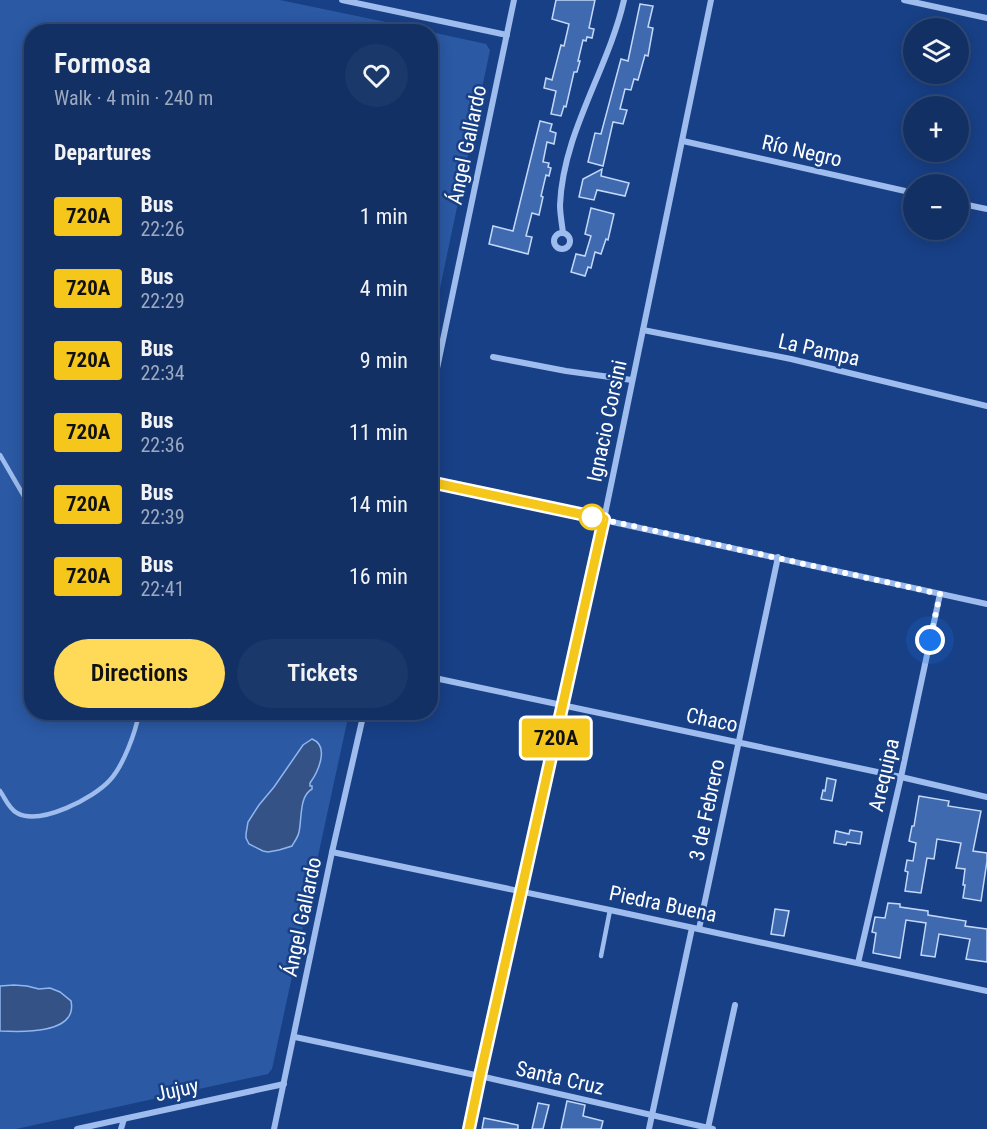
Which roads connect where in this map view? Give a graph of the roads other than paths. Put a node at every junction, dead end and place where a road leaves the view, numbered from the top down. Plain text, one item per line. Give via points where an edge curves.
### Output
1 (342, 0) edge
2 (514, 0) edge
3 (624, 0) edge
4 (711, 0) edge
5 (904, 0) edge
6 (372, 3) edge
7 (987, 18) edge
8 (507, 35) junction
9 (683, 141) junction
10 (903, 191) edge
11 (969, 205) edge
12 (987, 209) edge
13 (563, 233) dead end
14 (643, 330) junction
15 (493, 357) dead end
16 (438, 364) edge
17 (632, 380) junction
18 (987, 406) edge
19 (0, 455) edge
20 (438, 484) edge
21 (24, 496) edge
22 (604, 519) junction
23 (778, 557) junction
24 (940, 594) junction
25 (987, 604) edge
26 (438, 679) edge
27 (563, 705) junction
28 (137, 720) edge
29 (362, 720) edge
30 (738, 743) junction
31 (901, 777) junction
32 (0, 791) edge
33 (987, 797) edge
34 (332, 852) junction
35 (522, 891) junction
36 (610, 910) junction
37 (696, 928) junction
38 (601, 956) dead end
39 (858, 963) junction
40 (987, 991) edge
41 (735, 1005) dead end
42 (295, 1037) junction
43 (480, 1076) junction
44 (284, 1084) junction
45 (651, 1116) junction
46 (124, 1119) junction
47 (77, 1129) edge
48 (121, 1129) edge
49 (274, 1129) edge
50 (469, 1129) edge
51 (649, 1129) edge
52 (710, 1129) edge

1 - 6 street
2 - 8 street, Ángel Gallardo
3 - 13 street via 565,167 560,207
4 - 9 street, Ignacio Corsini
5 - 7 street
6 - 8 street
8 - 16 street, Ángel Gallardo
9 - 10 street, Río Negro
9 - 14 street, Ignacio Corsini
11 - 12 street
14 - 17 street, Ignacio Corsini
14 - 18 street, La Pampa
15 - 17 street
17 - 22 street, Ignacio Corsini
19 - 21 lane
20 - 22 street
22 - 23 street
22 - 27 street, Ignacio Corsini
23 - 24 street
23 - 30 street, 3 de Febrero
24 - 25 street
24 - 31 street, Arequipa
26 - 27 street, Chaco
27 - 30 street, Chaco
27 - 35 street, Ignacio Corsini
28 - 32 lane via 131,740 109,781 73,805 53,814 23,815 15,812
29 - 34 street, Ángel Gallardo
30 - 31 street, Chaco
30 - 37 street, 3 de Febrero
31 - 33 street, Chaco
31 - 39 street, Arequipa
34 - 35 street, Piedra Buena
34 - 42 street, Ángel Gallardo
35 - 36 street, Piedra Buena
35 - 43 street, Ignacio Corsini
36 - 37 street, Piedra Buena
36 - 38 lane
37 - 39 street, Piedra Buena
37 - 45 street, 3 de Febrero
39 - 40 street, Piedra Buena
41 - 52 street
42 - 43 street, Santa Cruz
42 - 44 street, Ángel Gallardo
43 - 45 street, Santa Cruz
43 - 50 street, Ignacio Corsini
44 - 46 street, Jujuy
44 - 49 street, Ángel Gallardo
45 - 51 street, 3 de Febrero
45 - 52 street, Santa Cruz
46 - 47 street, Jujuy
46 - 48 street

